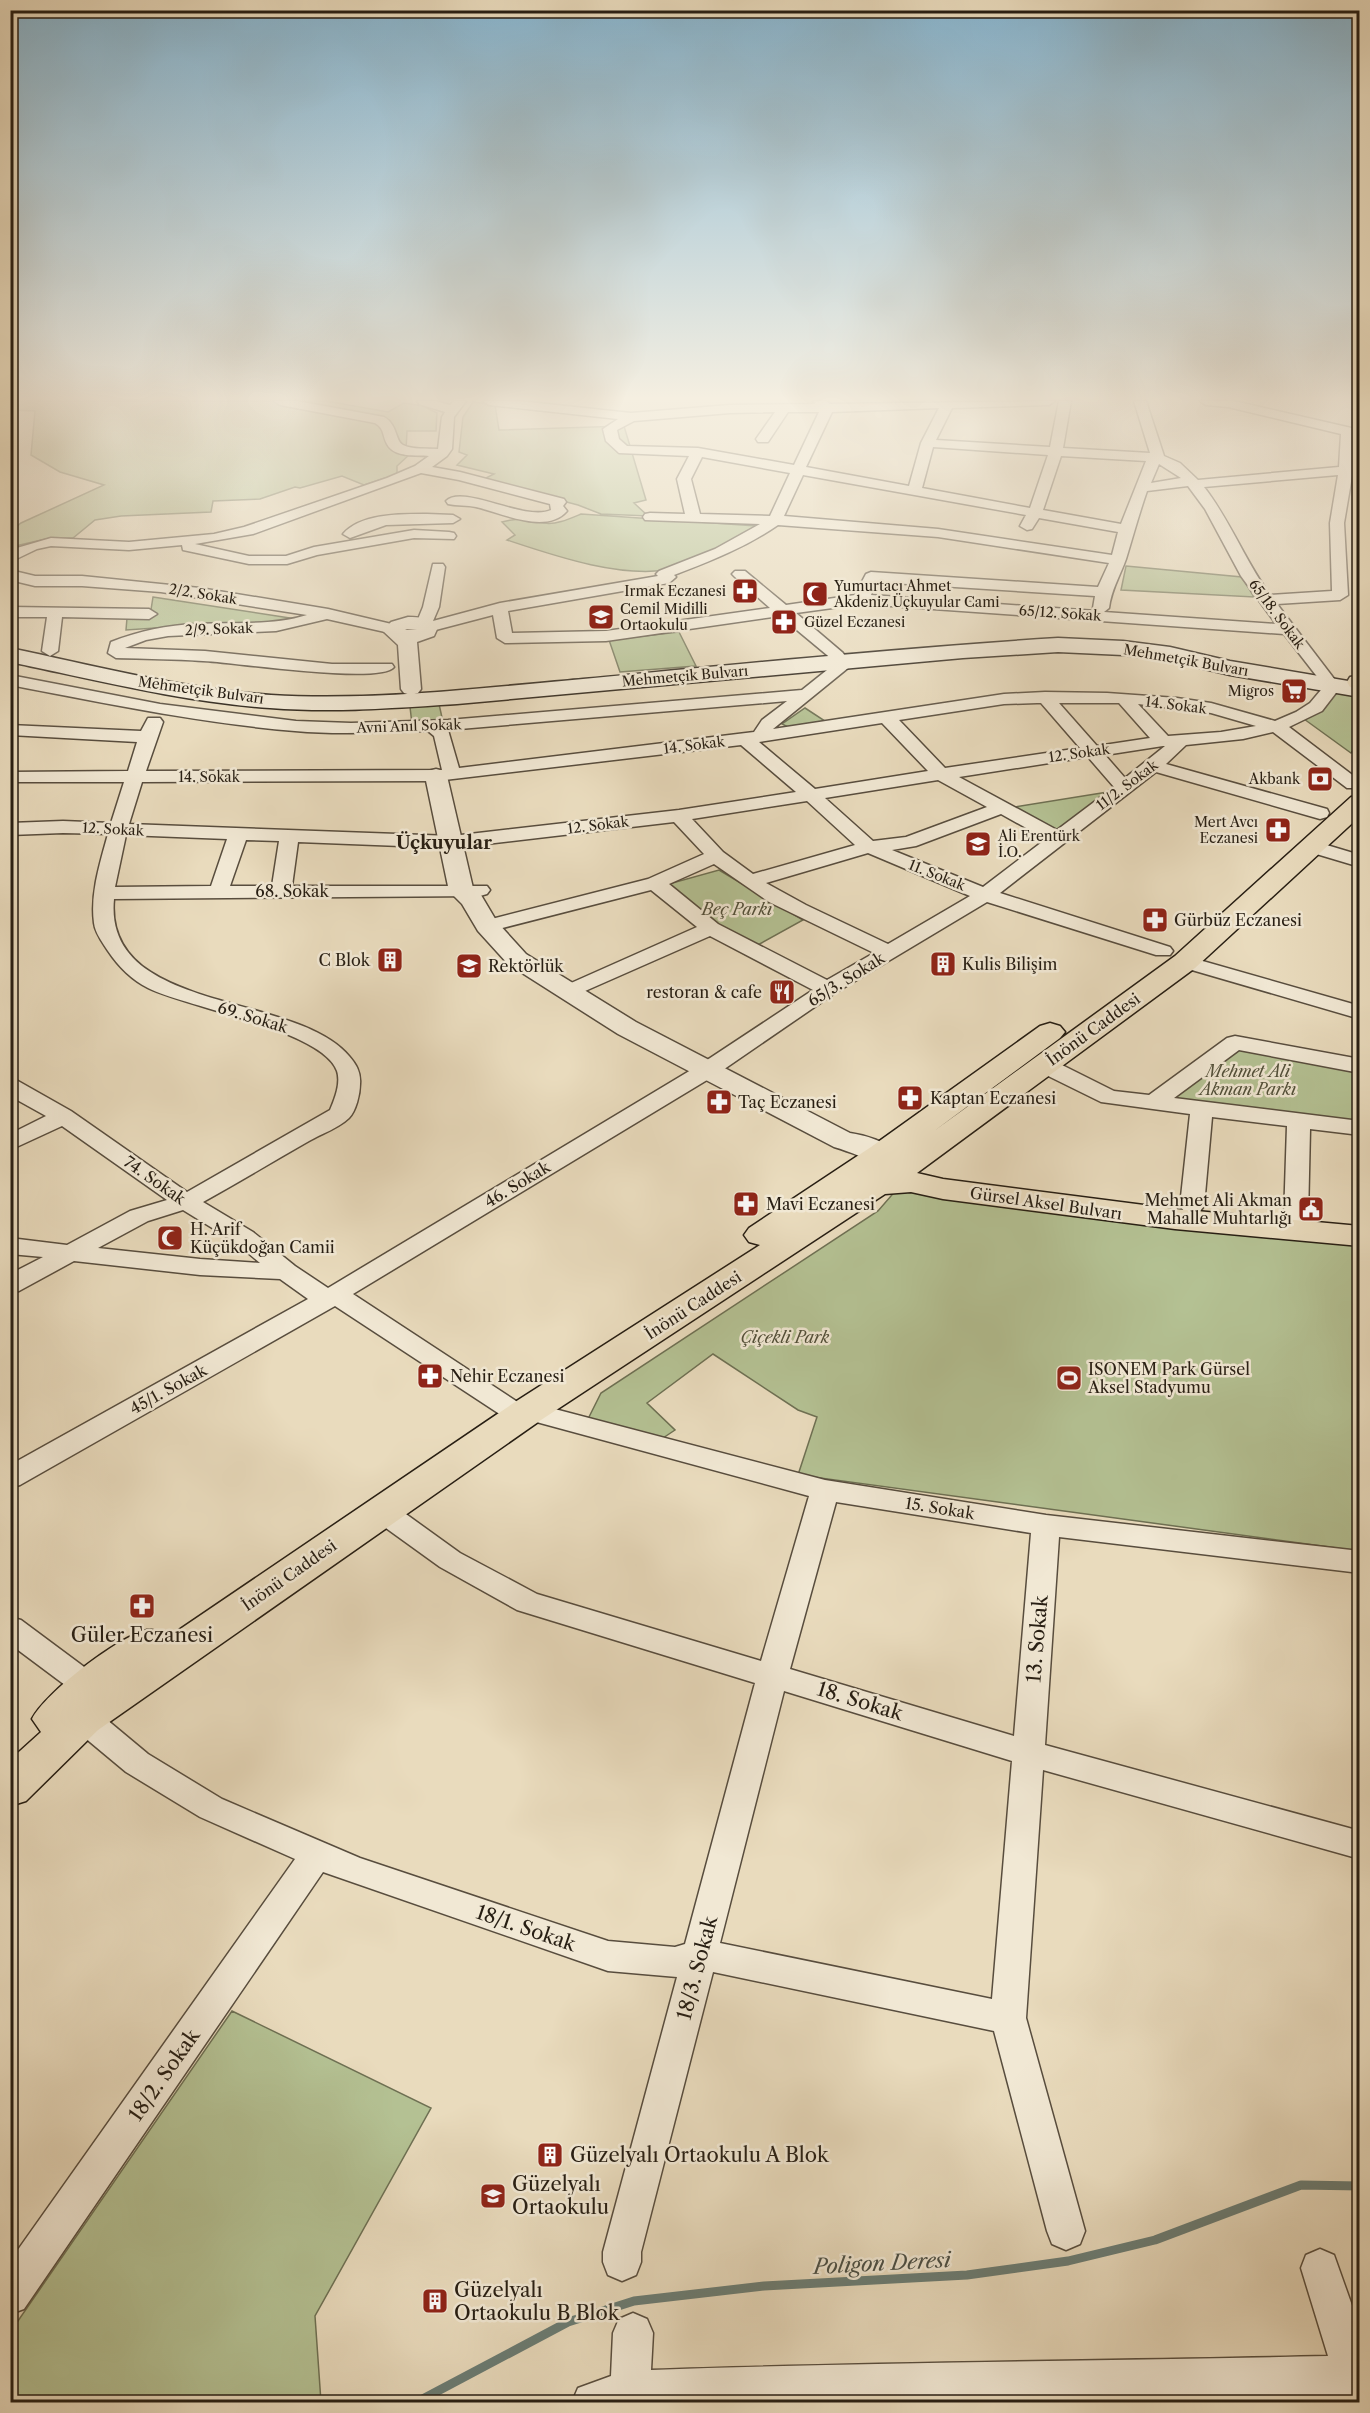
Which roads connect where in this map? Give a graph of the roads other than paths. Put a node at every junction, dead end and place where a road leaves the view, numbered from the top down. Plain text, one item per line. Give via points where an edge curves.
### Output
1 (296, 514) edge
2 (518, 514) edge
3 (554, 514) edge
4 (778, 514) edge
5 (926, 514) edge
6 (1031, 514) edge
7 (1035, 514) junction
8 (1132, 514) edge
9 (1212, 514) edge
10 (1339, 514) edge
11 (693, 516) joint
12 (650, 517) dead end
13 (453, 519) dead end
14 (775, 520) junction
15 (1126, 529) junction
16 (912, 531) junction
17 (449, 536) dead end
18 (168, 543) junction
19 (1014, 544) junction
20 (314, 551) junction
21 (12, 556) edge
22 (1118, 560) junction
23 (438, 567) dead end
24 (10, 574) edge
25 (740, 574) dead end
26 (1103, 592) junction
27 (862, 599) junction
28 (1268, 600) junction
29 (500, 608) junction
30 (784, 611) junction
31 (10, 612) edge
32 (55, 613) junction
33 (149, 614) dead end
34 (328, 614) junction
35 (1101, 617) junction
36 (425, 628) junction
37 (1288, 630) junction
38 (397, 632) junction
39 (10, 645) edge
40 (50, 651) junction
41 (10, 655) edge
42 (839, 659) junction
43 (386, 667) dead end
44 (10, 680) edge
45 (1331, 682) junction
46 (1359, 684) edge
47 (419, 689) junction
48 (809, 694) junction
49 (457, 697) junction
50 (1045, 697) junction
51 (1124, 699) junction
52 (384, 702) junction
53 (160, 709) junction
54 (885, 717) junction
55 (433, 726) junction
56 (1278, 728) junction
57 (10, 730) edge
58 (147, 737) junction
59 (753, 737) junction
60 (1172, 741) junction
61 (1091, 752) junction
62 (1154, 766) junction
63 (941, 774) junction
64 (444, 775) junction
65 (10, 777) edge
66 (136, 777) junction
67 (1124, 788) junction
68 (1357, 788) edge
69 (810, 794) junction
70 (1001, 808) junction
71 (1320, 813) junction
72 (679, 816) junction
73 (10, 829) edge
74 (118, 830) junction
75 (238, 834) junction
76 (289, 836) junction
77 (1057, 838) junction
78 (461, 841) junction
79 (1310, 846) junction
80 (869, 847) junction
81 (716, 856) junction
82 (1359, 861) edge
83 (751, 881) junction
84 (655, 883) junction
85 (219, 891) junction
86 (281, 891) junction
87 (104, 893) junction
88 (471, 894) junction
89 (986, 895) junction
90 (487, 926) junction
91 (711, 928) junction
92 (889, 952) junction
93 (1174, 957) junction
94 (828, 989) junction
95 (569, 991) junction
96 (1359, 1013) edge
97 (1044, 1065) junction
98 (1359, 1066) edge
99 (709, 1069) junction
100 (10, 1086) edge
101 (1155, 1102) junction
102 (1202, 1108) junction
103 (63, 1116) junction
104 (1299, 1121) junction
105 (1359, 1128) edge
106 (10, 1143) edge
107 (896, 1164) junction
108 (186, 1202) junction
109 (1192, 1206) junction
110 (1296, 1218) junction
111 (1359, 1224) edge
112 (1359, 1236) edge
113 (10, 1246) edge
114 (69, 1252) junction
115 (286, 1272) junction
116 (10, 1285) edge
117 (331, 1297) junction
118 (518, 1409) junction
119 (10, 1478) edge
120 (825, 1490) junction
121 (382, 1510) junction
122 (1046, 1525) junction
123 (1359, 1562) edge
124 (10, 1628) edge
125 (773, 1674) junction
126 (85, 1702) junction
127 (1028, 1753) junction
128 (10, 1760) edge
129 (10, 1788) edge
130 (1359, 1845) edge
131 (317, 1854) junction
132 (700, 1954) junction
133 (1008, 2018) junction
134 (1066, 2231) dead end
135 (622, 2262) dead end
136 (1320, 2268) dead end
137 (10, 2295) edge
138 (633, 2333) dead end
139 (1358, 2380) edge
140 (630, 2391) junction
141 (1098, 2392) edge
142 (799, 2394) edge
143 (592, 2403) edge

1 - 18 street via 248,531
2 - 3 street via 547,517
4 - 14 street
5 - 16 street
6 - 7 street
7 - 15 street
7 - 19 street
8 - 15 street
9 - 28 street, 65/18. Sokak via 1249,576
10 - 28 street via 1340,595
11 - 12 street
11 - 14 street
13 - 20 street via 365,525
14 - 16 street
14 - 29 street via 720,552 664,574 668,577 664,580
15 - 22 street
16 - 19 street
17 - 20 street via 414,534
18 - 20 street via 249,560 287,560
18 - 21 street via 129,546 51,542
19 - 22 street
22 - 26 street
23 - 36 street
24 - 34 street, 2/2. Sokak via 34,580 174,588
25 - 30 street
26 - 27 street via 871,578
26 - 35 street
27 - 30 street, 65/12. Sokak
27 - 35 street, 65/12. Sokak
28 - 37 street, 65/18. Sokak
29 - 30 street, 65/12. Sokak via 506,638 606,636
29 - 36 street
30 - 42 street
31 - 32 street
32 - 33 street
32 - 40 street
34 - 38 street, 2/2. Sokak
34 - 43 street, 2/9. Sokak via 283,627 183,630 133,638 117,645 116,653 205,656 332,669
35 - 37 street, 65/12. Sokak
36 - 38 street via 416,636
36 - 47 street
37 - 45 street, 65/18. Sokak
38 - 47 street via 408,643
39 - 40 main road, Mehmetçik Bulvarı
40 - 47 main road, Mehmetçik Bulvarı via 261,691 369,694
41 - 52 main road, Mehmetçik Bulvarı via 245,699
42 - 45 main road, Mehmetçik Bulvarı via 1058,645 1123,648
42 - 47 main road, Mehmetçik Bulvarı
42 - 48 street via 840,668
42 - 49 main road, Mehmetçik Bulvarı
44 - 53 street, Avni Anıl Sokak
45 - 46 main road, Mehmetçik Bulvarı
45 - 56 street via 1315,707
47 - 49 main road
47 - 52 main road
48 - 55 street, Avni Anıl Sokak
48 - 59 street
49 - 52 main road, Mehmetçik Bulvarı
50 - 51 street, 14. Sokak
50 - 54 street, 14. Sokak via 1004,699
50 - 61 street
51 - 56 street, 14. Sokak via 1192,705
51 - 60 street
53 - 55 street, Avni Anıl Sokak via 296,726
53 - 58 street, 69. Sokak
54 - 59 street, 14. Sokak
54 - 63 street
55 - 64 street via 429,735
56 - 60 street, 12. Sokak
56 - 68 street, 14. Sokak
57 - 58 street
58 - 66 street, 69. Sokak
59 - 64 street, 14. Sokak
59 - 69 street, 11. Sokak
60 - 61 street, 12. Sokak
60 - 62 street, 11/2. Sokak
61 - 63 street, 12. Sokak
61 - 67 street
62 - 67 street, 11/2. Sokak
62 - 71 street
63 - 69 street, 12. Sokak
63 - 70 street
64 - 66 street, 14. Sokak
64 - 78 street, Gürsel Aksel Bulvarı
65 - 66 street, 14. Sokak
66 - 74 street, 69. Sokak
67 - 77 street, 11/2. Sokak
68 - 71 main road, İnönü Caddesi
68 - 79 main road, İnönü Caddesi
69 - 72 street, 12. Sokak
69 - 80 street, 11. Sokak
70 - 77 street
70 - 80 street via 909,842
71 - 93 main road, İnönü Caddesi
72 - 78 street, 12. Sokak
72 - 81 street
73 - 74 street, 12. Sokak
74 - 75 street, 12. Sokak
74 - 87 street, 69. Sokak
75 - 76 street, 12. Sokak
75 - 85 street
76 - 78 street, 12. Sokak
76 - 86 street
77 - 89 street, 11/2. Sokak
78 - 88 street, Gürsel Aksel Bulvarı
79 - 82 street
79 - 93 main road, İnönü Caddesi
80 - 83 street
80 - 89 street, 11. Sokak
81 - 83 street
81 - 84 street
83 - 92 street via 823,922
84 - 90 street
84 - 91 street
85 - 86 street, 68. Sokak
85 - 87 street, 68. Sokak
86 - 88 street, 68. Sokak
87 - 108 street, 69. Sokak via 104,924 119,954 156,984 306,1033 332,1049 346,1066 347,1100 340,1114
88 - 90 street, Gürsel Aksel Bulvarı
89 - 92 street, 65/3. Sokak
89 - 93 street, 11. Sokak
90 - 95 street, Gürsel Aksel Bulvarı via 515,957
91 - 94 street
91 - 95 street
92 - 94 street, 65/3. Sokak
93 - 96 street, 11. Sokak
93 - 97 main road, İnönü Caddesi
93 - 107 main road, İnönü Caddesi
94 - 99 street, 65/3. Sokak
95 - 99 street, Gürsel Aksel Bulvarı via 627,1028
97 - 101 street via 1109,1096
97 - 107 main road, İnönü Caddesi
98 - 101 street via 1235,1043
99 - 107 street, Gürsel Aksel Bulvarı
99 - 117 street, 46. Sokak
100 - 103 street, 74. Sokak
101 - 102 street
102 - 104 street
102 - 109 street
103 - 106 street
103 - 108 street, 74. Sokak
104 - 105 street
104 - 110 street
107 - 109 main road, Gürsel Aksel Bulvarı via 981,1180
107 - 112 main road, Gürsel Aksel Bulvarı via 943,1189 1175,1220
107 - 118 main road, İnönü Caddesi
108 - 114 street, 69. Sokak via 139,1216
108 - 115 street, 74. Sokak via 244,1237
109 - 110 main road, Gürsel Aksel Bulvarı
110 - 111 main road, Gürsel Aksel Bulvarı
113 - 114 street
114 - 115 street
114 - 116 street, 69. Sokak
115 - 117 street, 74. Sokak
117 - 118 street, 74. Sokak
117 - 119 street, 45/1. Sokak
118 - 120 street, 15. Sokak
118 - 121 main road, İnönü Caddesi
118 - 126 main road, İnönü Caddesi
120 - 122 street, 15. Sokak
120 - 125 street, 18/3. Sokak
121 - 125 street, 18. Sokak via 450,1560 527,1602
121 - 126 main road, İnönü Caddesi
122 - 123 street, 15. Sokak
122 - 127 street, 13. Sokak
124 - 126 street, 18/1. Sokak
125 - 127 street, 18. Sokak
125 - 132 street, 18/3. Sokak
126 - 128 main road, İnönü Caddesi
126 - 129 main road, İnönü Caddesi
126 - 131 street, 18/1. Sokak via 137,1763 212,1808
127 - 130 street, 18. Sokak
127 - 133 street
131 - 132 street, 18/1. Sokak via 350,1869 608,1956 675,1962
131 - 137 street, 18/2. Sokak
132 - 133 street, 18/1. Sokak
132 - 135 street, 18/3. Sokak
133 - 134 street
136 - 139 street
138 - 140 street
139 - 141 street
140 - 142 street
140 - 143 street
141 - 142 street

